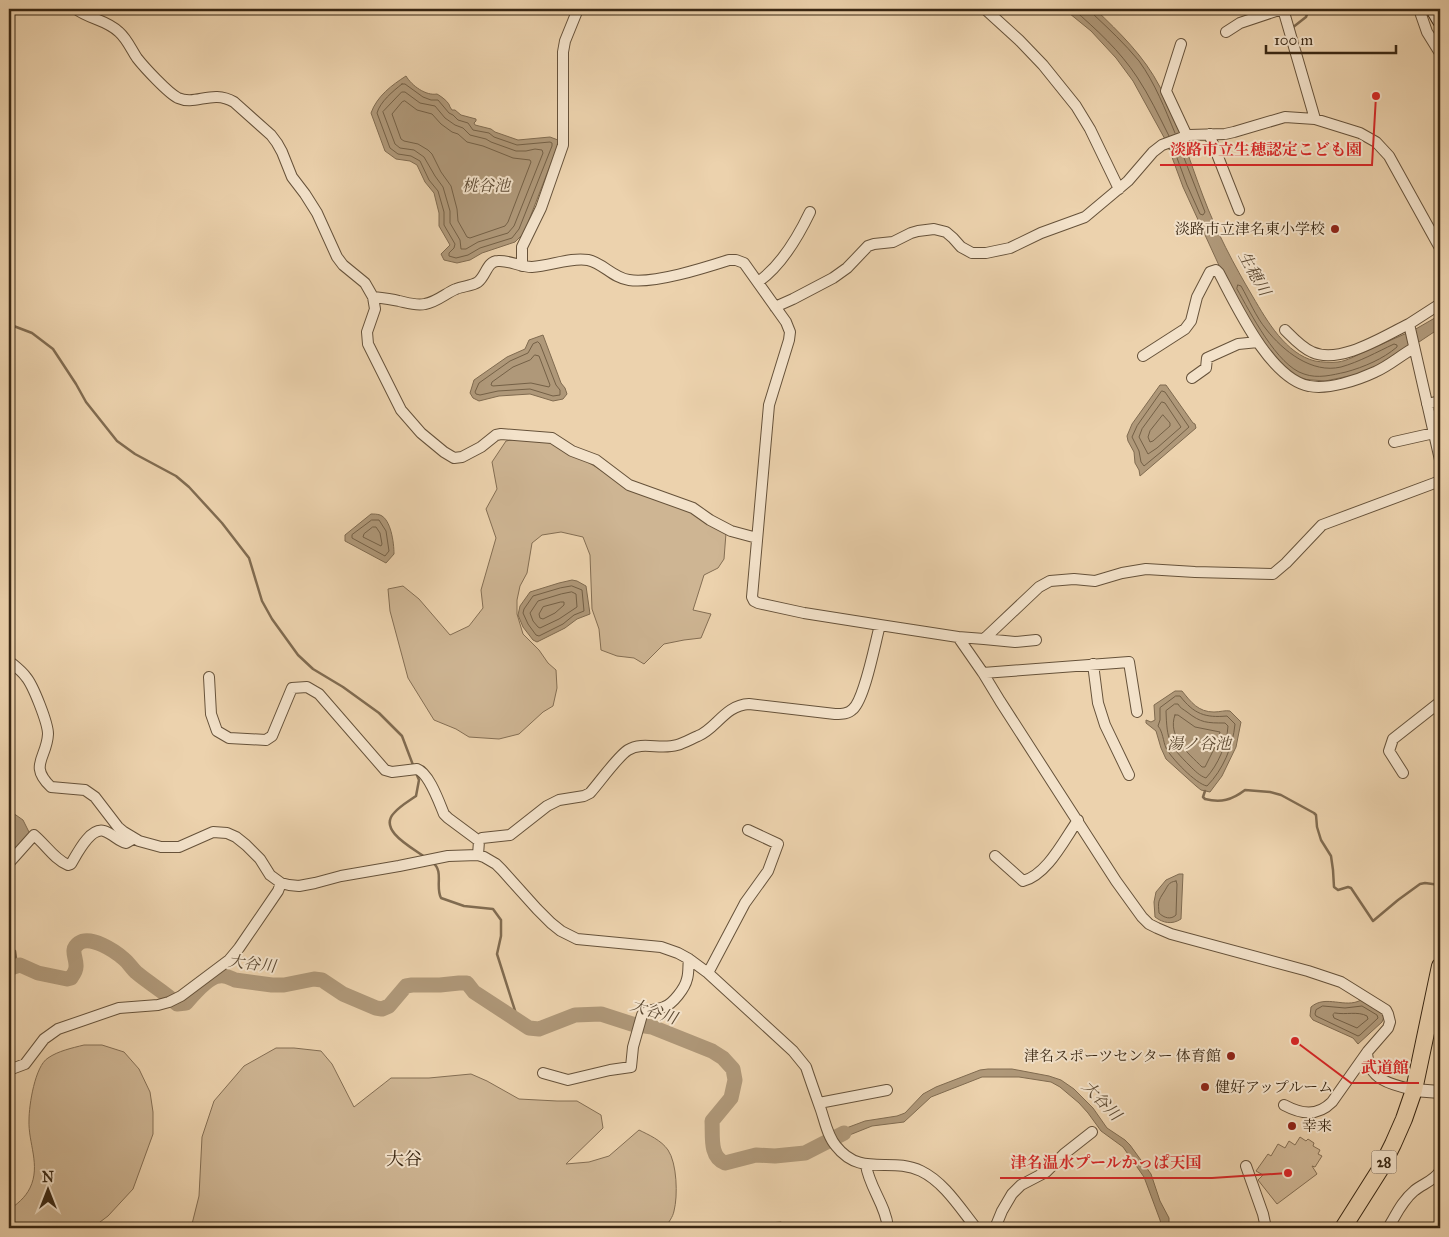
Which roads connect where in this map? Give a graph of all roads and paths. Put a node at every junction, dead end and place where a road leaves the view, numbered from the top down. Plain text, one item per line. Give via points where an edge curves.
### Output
1 (76, 9) edge
2 (578, 9) edge
3 (985, 9) edge
4 (1283, 9) edge
5 (1419, 9) edge
6 (1433, 9) edge
7 (1440, 21) edge
8 (1226, 32) dead end
9 (1181, 44) dead end
10 (1440, 53) edge
11 (1315, 119) junction
12 (1210, 134) junction
13 (1185, 137) junction
14 (1119, 188) junction
15 (1239, 210) dead end
16 (810, 212) dead end
17 (1440, 246) edge
18 (522, 266) junction
19 (758, 282) junction
20 (373, 297) junction
21 (1440, 304) edge
22 (774, 307) junction
23 (1410, 327) junction
24 (1285, 330) dead end
25 (1258, 342) junction
26 (1414, 347) junction
27 (1143, 356) dead end
28 (1192, 378) dead end
29 (1440, 401) edge
30 (1427, 404) junction
31 (1434, 433) junction
32 (1394, 442) dead end
33 (1440, 456) edge
34 (1440, 482) edge
35 (756, 538) junction
36 (880, 626) junction
37 (958, 637) junction
38 (984, 639) junction
39 (1036, 640) dead end
40 (9, 661) edge
41 (1093, 664) junction
42 (983, 673) junction
43 (209, 677) dead end
44 (1440, 702) edge
45 (1137, 712) dead end
46 (1403, 773) dead end
47 (1129, 775) dead end
48 (1078, 820) junction
49 (748, 830) dead end
50 (133, 838) junction
51 (479, 841) junction
52 (478, 855) junction
53 (995, 856) dead end
54 (9, 863) edge
55 (281, 883) junction
56 (689, 959) junction
57 (1440, 966) edge
58 (708, 974) junction
59 (1367, 1053) junction
60 (9, 1070) edge
61 (543, 1073) dead end
62 (887, 1090) dead end
63 (1414, 1090) junction
64 (1440, 1092) edge
65 (819, 1103) junction
66 (1284, 1105) dead end
67 (1092, 1132) dead end
68 (866, 1165) junction
69 (1246, 1166) dead end
70 (1440, 1171) edge
71 (1436, 1181) edge
72 (888, 1228) edge
73 (976, 1228) edge
74 (995, 1228) edge
75 (1266, 1228) edge
76 (1343, 1228) edge
77 (1388, 1228) edge

1 - 20 street via 120,33 138,59 173,94 185,100 227,98 272,136 292,177 317,213 337,257 366,283
2 - 18 street via 564,46 563,145 541,208 522,247
3 - 14 street via 1043,65 1076,106
4 - 8 street via 1240,22
4 - 11 street
5 - 10 street via 1427,32
6 - 7 main road
9 - 13 street via 1166,91
11 - 12 street via 1285,117 1234,132
11 - 17 street via 1360,133 1376,142 1389,156
12 - 13 street
12 - 15 street
13 - 14 street via 1158,148
14 - 22 street via 1085,217 1008,249 968,252 950,234 934,229 868,246 833,278
16 - 19 street via 800,233 776,266
18 - 19 street via 588,260 621,278 642,281 736,260 747,266
18 - 20 street via 493,262 477,283 458,288 426,304
19 - 22 street
20 - 35 street via 374,309 367,332 370,349 401,410 444,452 454,458 462,457 501,434 552,438 572,451 596,460 630,485 693,508 730,531
21 - 23 street
22 - 35 street via 786,322 790,336 769,405
23 - 24 street via 1336,355 1312,353
23 - 26 street
25 - 26 street via 1292,380 1319,387 1369,375
25 - 27 street via 1216,270 1210,272 1196,297 1190,324
25 - 28 street via 1238,344 1207,358 1206,368
26 - 30 street
29 - 30 street
30 - 31 street
31 - 32 street
31 - 33 street
34 - 38 street via 1322,525 1273,574 1146,569 1095,581 1050,581 1039,587
35 - 36 street via 752,597 758,604
36 - 37 street
36 - 51 street via 862,693 855,708 848,712 835,714 742,705 700,735 676,745 640,745 627,751 590,793 559,800 510,834 485,837
37 - 38 street
37 - 42 street
38 - 39 street
40 - 50 street via 27,677 43,712 48,733 39,767 43,780 51,787 85,790 95,796 118,827
41 - 42 street
41 - 45 street via 1129,662
41 - 47 street via 1098,703 1105,726
42 - 48 street
43 - 51 street via 211,714 218,730 229,738 266,740 272,736 292,688 307,687 319,694 385,770 421,770 444,814
44 - 46 street via 1393,739 1389,751
48 - 53 street via 1044,868 1030,878 1023,881
48 - 59 street via 1127,897 1150,924 1171,934 1341,982 1382,1007 1390,1022
49 - 58 street via 778,844 768,871 745,903
50 - 54 street via 126,843 104,831 94,833 68,865 58,861 34,835
50 - 55 street via 171,848 213,832 227,833 246,845 270,875
51 - 52 street
52 - 55 street via 458,855 299,886
52 - 56 street via 502,870 551,923 577,939 661,947
55 - 60 street via 278,892 229,960 182,996 163,1004 119,1008 58,1029 44,1039 25,1064
56 - 58 street
56 - 61 street via 684,987 668,1005 642,1015 630,1067 568,1080
57 - 63 highway, 28
58 - 65 street via 800,1058
59 - 63 street via 1371,1068 1379,1078
59 - 66 street via 1327,1107 1312,1113
62 - 65 street
63 - 64 street
63 - 76 highway, 28 via 1393,1144
65 - 68 street via 835,1145 850,1160
67 - 74 street via 1046,1172 1021,1184 1012,1194
68 - 72 street via 883,1206
68 - 73 street via 907,1167 930,1176
69 - 75 street
70 - 71 street
71 - 77 street via 1419,1187 1409,1196

